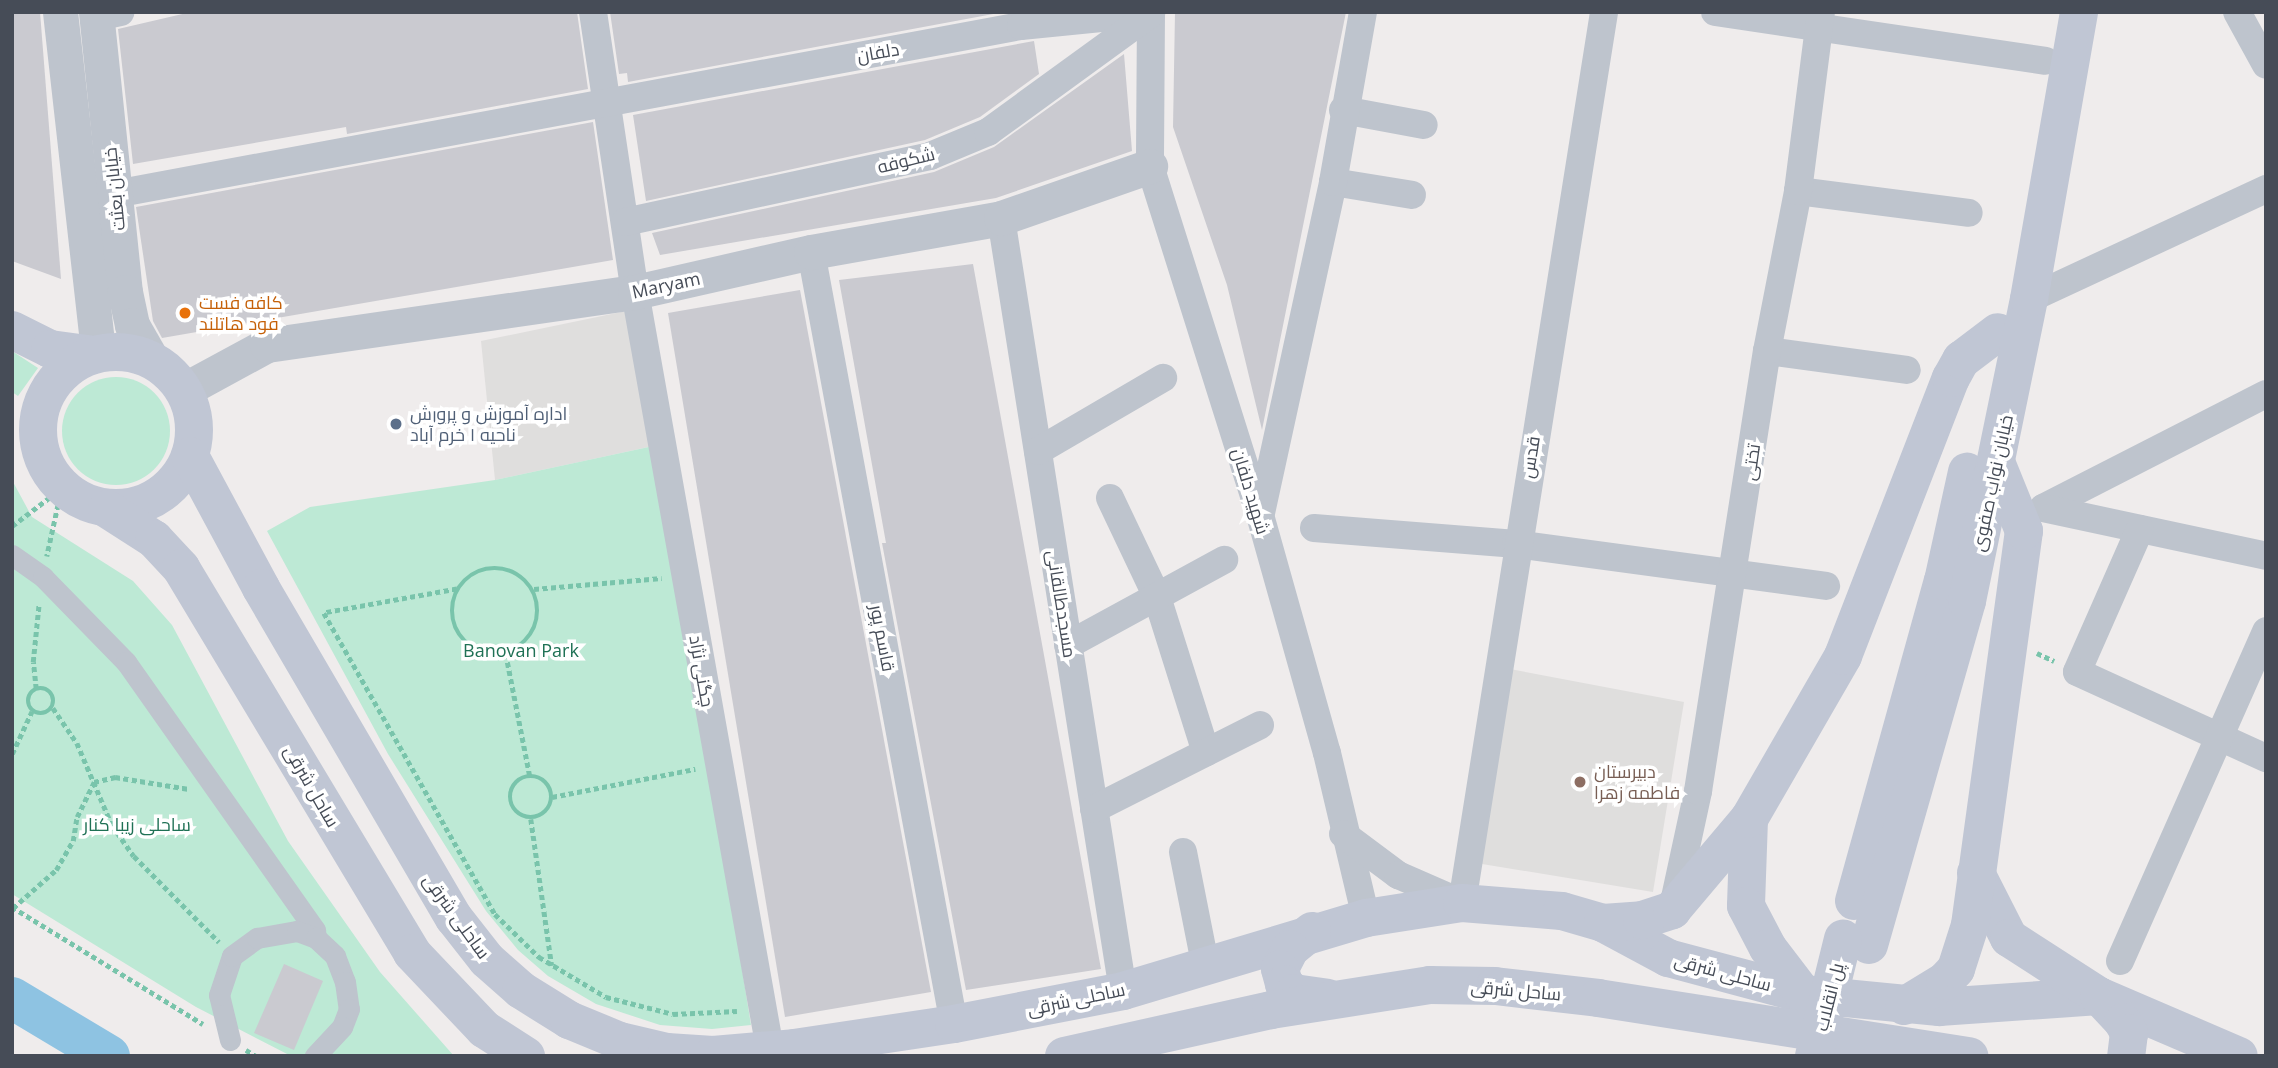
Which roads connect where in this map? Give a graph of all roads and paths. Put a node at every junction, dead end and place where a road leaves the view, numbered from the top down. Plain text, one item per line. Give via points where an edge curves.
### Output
1 (60, 12) edge
2 (593, 12) edge
3 (1363, 12) edge
4 (1604, 12) edge
5 (1715, 12) edge
6 (2053, 12) edge
7 (2079, 12) edge
8 (2237, 12) edge
9 (1151, 13) edge
10 (104, 14) edge
11 (1819, 20) edge
12 (2045, 61) junction
13 (2266, 65) edge
14 (607, 102) junction
15 (1343, 110) junction
16 (1424, 125) dead end
17 (1150, 166) junction
18 (1333, 181) junction
19 (2266, 189) edge
20 (1798, 191) junction
21 (115, 194) junction
22 (1412, 195) dead end
23 (1969, 213) dead end
24 (1002, 218) junction
25 (625, 222) junction
26 (811, 252) junction
27 (635, 292) junction
28 (2029, 299) junction
29 (12, 330) edge
30 (1998, 332) junction
31 (1767, 351) junction
32 (96, 354) junction
33 (152, 360) junction
34 (1907, 370) dead end
35 (1163, 378) dead end
36 (184, 390) junction
37 (2266, 394) edge
38 (25, 425) edge
39 (1038, 452) junction
40 (190, 456) junction
41 (1996, 462) junction
42 (1110, 498) dead end
43 (107, 509) junction
44 (1260, 515) junction
45 (1314, 528) dead end
46 (2140, 529) junction
47 (1516, 544) junction
48 (1978, 551) junction
49 (12, 555) edge
50 (2266, 556) edge
51 (1224, 560) dead end
52 (2019, 566) junction
53 (1735, 570) junction
54 (1826, 586) dead end
55 (457, 589) junction
56 (534, 589) junction
57 (668, 591) dead end
58 (1157, 597) junction
59 (2266, 631) edge
60 (2011, 641) junction
61 (1068, 645) junction
62 (506, 654) junction
63 (2077, 672) junction
64 (53, 708) junction
65 (33, 711) junction
66 (1261, 725) dead end
67 (2220, 737) junction
68 (1206, 752) junction
69 (12, 754) edge
70 (695, 755) dead end
71 (2266, 758) edge
72 (697, 769) junction
73 (530, 776) junction
74 (94, 782) junction
75 (699, 782) dead end
76 (214, 785) junction
77 (552, 797) junction
78 (1094, 809) junction
79 (531, 819) junction
80 (1748, 819) junction
81 (1343, 834) junction
82 (1183, 852) dead end
83 (1976, 873) junction
84 (1462, 904) junction
85 (13, 908) edge
86 (1672, 910) junction
87 (1366, 918) junction
88 (1603, 923) junction
89 (1312, 931) junction
90 (316, 938) junction
91 (1856, 942) junction
92 (232, 956) junction
93 (1211, 961) junction
94 (2120, 961) dead end
95 (552, 966) junction
96 (1123, 990) junction
97 (1803, 994) junction
98 (2099, 996) junction
99 (1336, 999) junction
100 (735, 1000) dead end
101 (1904, 1006) junction
102 (1228, 1020) junction
103 (954, 1024) junction
104 (230, 1040) junction
105 (770, 1049) junction
106 (256, 1056) edge
107 (314, 1056) edge
108 (526, 1056) edge
109 (1064, 1056) edge
110 (1814, 1056) edge
111 (1841, 1056) edge
112 (1970, 1056) edge
113 (2126, 1056) edge
114 (2239, 1056) edge

1 - 32 street, خیابان بعثت
2 - 14 street, چگنی نژاد
3 - 15 street
4 - 47 street, قدس
5 - 11 street
6 - 12 main road, خیابان نواب صفوی
7 - 28 main road, خیابان نواب صفوی
8 - 13 street
9 - 14 street, دلفان via 1021,26
9 - 17 street, شهید دلفان
9 - 25 street, شکوفه via 988,132 930,156
10 - 21 street, خیابان بعثت
11 - 12 street
11 - 20 street, تختی
12 - 30 main road, خیابان نواب صفوی
14 - 21 street, دلفان
14 - 25 street, چگنی نژاد
15 - 16 street
15 - 18 street
17 - 24 street, Maryam
17 - 44 street, شهید دلفان
18 - 22 street
18 - 44 street
19 - 28 street
20 - 23 street
20 - 31 street, تختی
21 - 33 street, خیابان بعثت via 130,314
24 - 26 street, Maryam
24 - 39 street, مسجدطالقانی
25 - 27 street, چگنی نژاد
26 - 27 street, Maryam
26 - 103 street, قاسم پور
27 - 36 street, Maryam via 267,345
27 - 105 street, چگنی نژاد
28 - 41 main road, خیابان نواب صفوی
29 - 32 main road via 50,349
30 - 80 main road via 1961,360 1951,378 1843,656
30 - 91 main road, خیابان نواب صفوی
31 - 34 street
31 - 53 street, تختی
32 - 33 main road via 134,353
32 - 38 main road via 57,377
33 - 36 main road
35 - 39 street
36 - 40 main road via 195,433
37 - 46 street via 2043,508
38 - 43 main road via 46,468 62,488 82,502
39 - 61 street, مسجدطالقانی
40 - 43 main road via 178,479 158,496 134,507
40 - 105 main road, ساحلی شرقی via 425,873 487,960 521,990 569,1020 620,1041 667,1052 713,1055
41 - 48 main road, خیابان نواب صفوی
41 - 52 main road via 2024,531
42 - 58 street
43 - 108 main road, ساحل شرقی via 154,539 181,568 412,953 484,1029
44 - 81 street, شهید دلفان via 1326,753
45 - 47 street
46 - 50 street
46 - 63 street
47 - 53 street
47 - 84 street, قدس
48 - 52 main road via 1989,539 2002,541
48 - 91 main road, خیابان نواب صفوی
49 - 76 street via 43,577 103,637
51 - 58 street
52 - 60 main road
53 - 54 street
53 - 86 street, تختی via 1698,790
55 - 56 path via 473,573 496,567 517,573
55 - 62 path via 451,609 455,629 476,650
55 - 95 path via 324,613 495,914 513,936
56 - 57 path via 665,577
56 - 62 path via 540,608 536,628 524,645
58 - 61 street
58 - 68 street
59 - 67 street
60 - 63 path
60 - 83 main road
61 - 78 street, مسجدطالقانی
62 - 73 path
63 - 67 street
64 - 65 path via 47,713
64 - 65 path via 53,693 39,687 28,697
64 - 74 path via 71,732
65 - 69 path
66 - 68 street
67 - 71 street
67 - 94 street
68 - 78 street
70 - 72 path
72 - 75 path
72 - 77 path
73 - 77 path via 549,787
73 - 79 path via 520,779 509,798 520,816
74 - 76 path via 115,777 173,789
74 - 85 path via 77,817 74,841 56,870
74 - 92 path via 112,825 134,856
76 - 90 street via 315,930
77 - 79 path via 549,808
78 - 96 street, مسجدطالقانی
79 - 95 path
80 - 86 main road
80 - 97 main road via 1746,905 1768,948
81 - 84 street via 1398,875
81 - 87 street, شهید دلفان
82 - 93 street
83 - 98 main road via 2009,938
83 - 101 main road via 1964,954 1945,981
84 - 87 main road, ساحلی شرقی
84 - 88 main road, ساحلی شرقی via 1562,911
85 - 104 path
86 - 88 main road via 1642,920
87 - 89 main road, ساحلی شرقی
88 - 97 main road, ساحلی شرقی via 1668,958
89 - 93 main road, ساحلی شرقی
89 - 99 main road via 1290,949 1280,969 1284,984 1294,993
90 - 92 street via 297,930 276,932 257,937
90 - 107 street via 335,956 349,1009 342,1027
91 - 110 main road, پل انقلاب, bridge
91 - 111 main road, پل انقلاب
92 - 104 street via 219,995
93 - 96 main road, ساحلی شرقی
93 - 102 main road via 1258,961 1266,974 1264,989 1250,1006
95 - 100 path via 606,997 643,1009 737,1013
96 - 103 main road, ساحلی شرقی
97 - 101 main road, ساحلی شرقی
98 - 101 main road, ساحلی شرقی
98 - 113 main road via 2129,1033
98 - 114 main road, ساحلی شرقی
99 - 102 main road, ساحل شرقی
99 - 112 main road, ساحل شرقی via 1430,985 1495,986
102 - 109 main road, ساحل شرقی
103 - 105 main road, ساحلی شرقی
104 - 106 path

